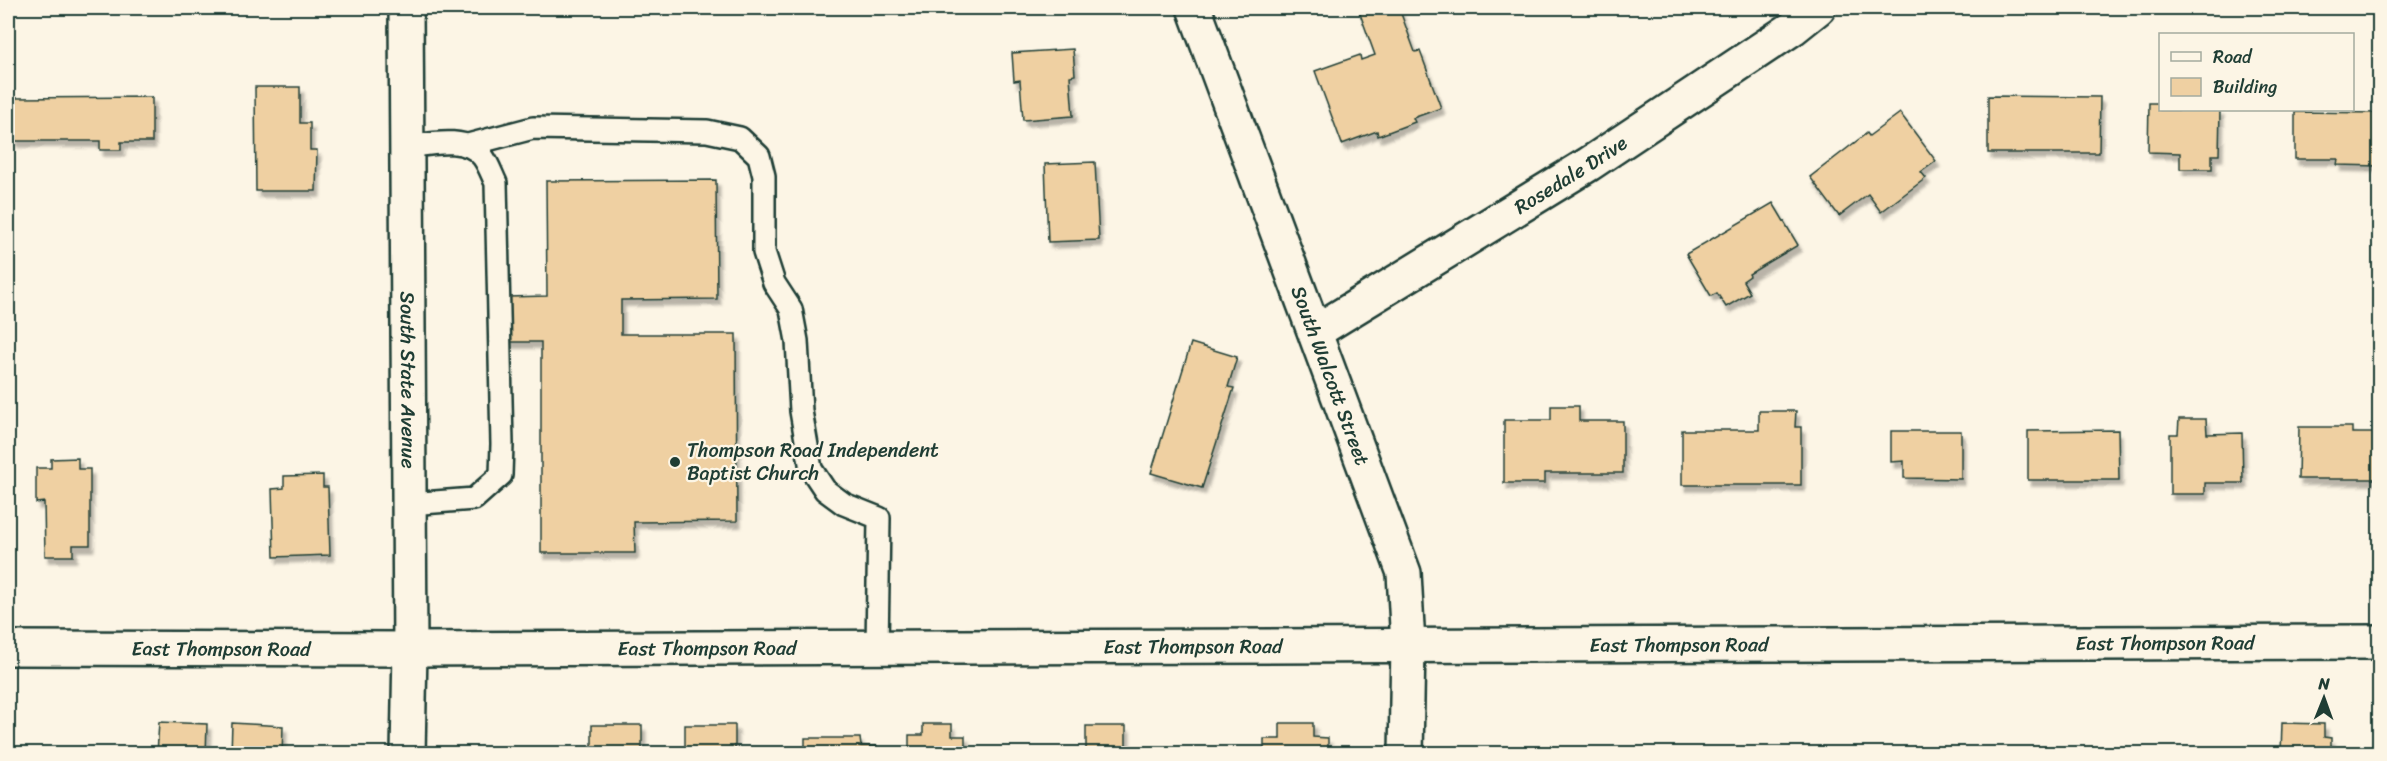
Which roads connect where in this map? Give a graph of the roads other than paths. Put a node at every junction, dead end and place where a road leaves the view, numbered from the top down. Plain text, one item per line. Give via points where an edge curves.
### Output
1 (406, 8) edge
2 (1194, 8) edge
3 (1818, 8) edge
4 (468, 146) junction
5 (407, 147) junction
6 (1315, 332) junction
7 (409, 504) junction
8 (2379, 642) edge
9 (1408, 645) junction
10 (8, 648) edge
11 (877, 648) junction
12 (410, 649) junction
13 (408, 753) edge
14 (1406, 753) edge

1 - 5 main road, South State Avenue
2 - 6 main road, South Walcott Street
3 - 6 main road, Rosedale Drive via 1589,165
4 - 5 lane via 447,142
4 - 7 lane via 483,156 496,183 501,475 474,499
4 - 11 lane via 533,128 706,131 740,138 759,156 764,176 764,252 774,283 791,309 811,469 825,490 844,504 879,518
5 - 7 main road, South State Avenue
6 - 9 main road, South Walcott Street via 1404,573
7 - 12 main road, South State Avenue
8 - 9 main road, East Thompson Road
9 - 11 main road, East Thompson Road
9 - 14 main road, South Walcott Street
10 - 12 main road, East Thompson Road
11 - 12 main road, East Thompson Road
12 - 13 main road, South State Avenue

